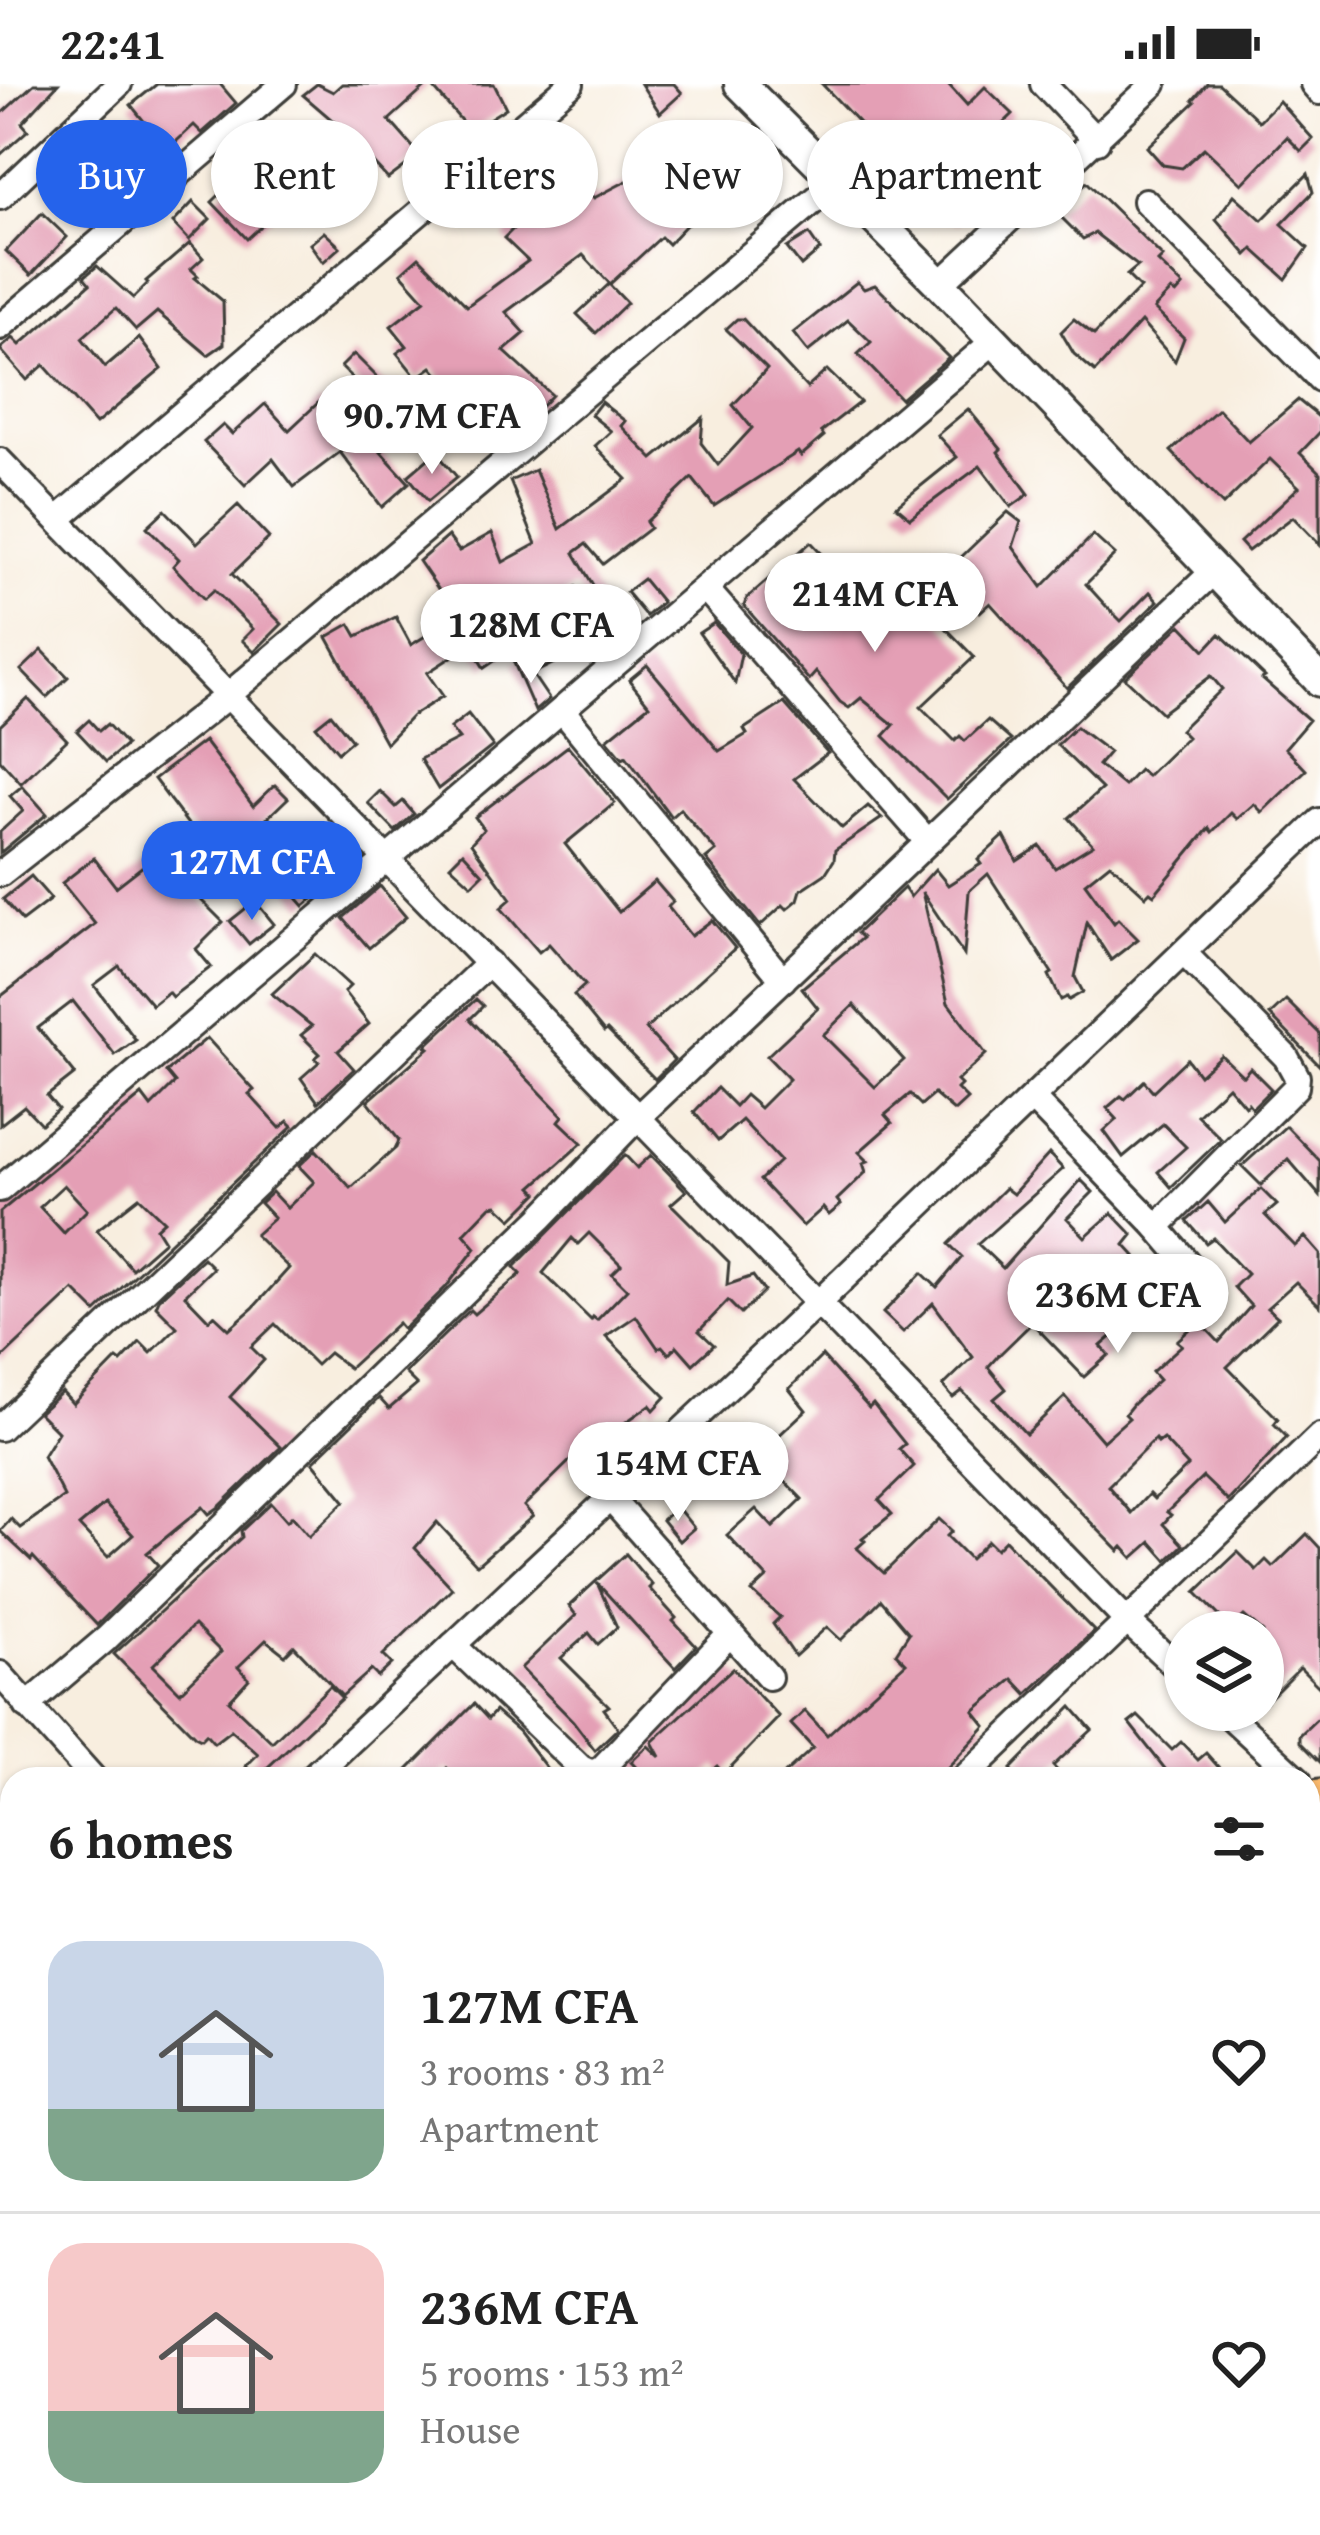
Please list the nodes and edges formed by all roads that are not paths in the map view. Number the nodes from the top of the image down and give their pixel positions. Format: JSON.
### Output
{"nodes":[{"id":1,"x":119,"y":84,"type":"edge"},
{"id":2,"x":284,"y":84,"type":"edge"},
{"id":3,"x":571,"y":84,"type":"edge"},
{"id":4,"x":740,"y":84,"type":"edge"},
{"id":5,"x":1042,"y":84,"type":"edge"},
{"id":6,"x":1154,"y":84,"type":"edge"},
{"id":7,"x":1313,"y":84,"type":"edge"},
{"id":8,"x":1320,"y":92,"type":"edge"},
{"id":9,"x":1096,"y":141,"type":"junction"},
{"id":10,"x":807,"y":154,"type":"edge"},
{"id":11,"x":0,"y":197,"type":"edge"},
{"id":12,"x":1145,"y":201,"type":"dead end"},
{"id":13,"x":807,"y":207,"type":"edge"},
{"id":14,"x":882,"y":228,"type":"edge"},
{"id":15,"x":940,"y":284,"type":"junction"},
{"id":16,"x":0,"y":327,"type":"edge"},
{"id":17,"x":994,"y":341,"type":"junction"},
{"id":18,"x":1320,"y":379,"type":"edge"},
{"id":19,"x":0,"y":460,"type":"edge"},
{"id":20,"x":58,"y":519,"type":"junction"},
{"id":21,"x":1214,"y":572,"type":"junction"},
{"id":22,"x":705,"y":587,"type":"junction"},
{"id":23,"x":1320,"y":681,"type":"edge"},
{"id":24,"x":226,"y":697,"type":"junction"},
{"id":25,"x":562,"y":710,"type":"junction"},
{"id":26,"x":1320,"y":821,"type":"edge"},
{"id":27,"x":928,"y":842,"type":"junction"},
{"id":28,"x":387,"y":858,"type":"junction"},
{"id":29,"x":0,"y":874,"type":"edge"},
{"id":30,"x":1184,"y":952,"type":"junction"},
{"id":31,"x":489,"y":963,"type":"junction"},
{"id":32,"x":783,"y":980,"type":"junction"},
{"id":33,"x":1032,"y":1098,"type":"junction"},
{"id":34,"x":637,"y":1118,"type":"junction"},
{"id":35,"x":0,"y":1189,"type":"edge"},
{"id":36,"x":1157,"y":1227,"type":"junction"},
{"id":37,"x":1203,"y":1281,"type":"dead end"},
{"id":38,"x":817,"y":1304,"type":"junction"},
{"id":39,"x":0,"y":1428,"type":"edge"},
{"id":40,"x":1320,"y":1436,"type":"edge"},
{"id":41,"x":610,"y":1498,"type":"junction"},
{"id":42,"x":1126,"y":1620,"type":"junction"},
{"id":43,"x":730,"y":1634,"type":"junction"},
{"id":44,"x":453,"y":1645,"type":"junction"},
{"id":45,"x":1164,"y":1655,"type":"edge"},
{"id":46,"x":0,"y":1674,"type":"edge"},
{"id":47,"x":769,"y":1677,"type":"dead end"},
{"id":48,"x":28,"y":1706,"type":"junction"},
{"id":49,"x":1246,"y":1731,"type":"edge"},
{"id":50,"x":83,"y":1767,"type":"edge"},
{"id":51,"x":323,"y":1767,"type":"edge"},
{"id":52,"x":579,"y":1767,"type":"edge"},
{"id":53,"x":603,"y":1767,"type":"edge"},
{"id":54,"x":975,"y":1767,"type":"edge"},
{"id":55,"x":1285,"y":1767,"type":"edge"}],
"edges":[{"from":1,"to":11,"type":"street"},
{"from":2,"to":16,"type":"street"},
{"from":3,"to":20,"type":"street"},
{"from":4,"to":10,"type":"street"},
{"from":5,"to":9,"type":"street"},
{"from":6,"to":9,"type":"street"},
{"from":7,"to":8,"type":"street"},
{"from":9,"to":15,"type":"street"},
{"from":12,"to":18,"type":"street"},
{"from":13,"to":24,"type":"street"},
{"from":14,"to":15,"type":"street"},
{"from":15,"to":17,"type":"street"},
{"from":17,"to":21,"type":"street"},
{"from":17,"to":22,"type":"street"},
{"from":19,"to":20,"type":"street"},
{"from":20,"to":24,"type":"street"},
{"from":21,"to":23,"type":"street"},
{"from":21,"to":27,"type":"street"},
{"from":22,"to":25,"type":"street"},
{"from":22,"to":27,"type":"street"},
{"from":24,"to":28,"type":"street"},
{"from":24,"to":29,"type":"street"},
{"from":25,"to":28,"type":"street"},
{"from":25,"to":32,"type":"street"},
{"from":26,"to":30,"type":"street"},
{"from":27,"to":32,"type":"street"},
{"from":28,"to":31,"type":"street"},
{"from":28,"to":35,"type":"street"},
{"from":30,"to":33,"type":"street"},
{"from":30,"to":36,"type":"street"},
{"from":31,"to":34,"type":"street"},
{"from":31,"to":39,"type":"street"},
{"from":32,"to":34,"type":"street"},
{"from":33,"to":36,"type":"street"},
{"from":33,"to":38,"type":"street"},
{"from":34,"to":38,"type":"street"},
{"from":34,"to":48,"type":"street"},
{"from":36,"to":37,"type":"street"},
{"from":38,"to":41,"type":"street"},
{"from":38,"to":42,"type":"street"},
{"from":40,"to":42,"type":"street"},
{"from":41,"to":43,"type":"street"},
{"from":41,"to":44,"type":"street"},
{"from":42,"to":45,"type":"street"},
{"from":42,"to":54,"type":"street"},
{"from":43,"to":47,"type":"street"},
{"from":43,"to":53,"type":"street"},
{"from":44,"to":51,"type":"street"},
{"from":44,"to":52,"type":"street"},
{"from":46,"to":48,"type":"street"},
{"from":48,"to":50,"type":"street"},
{"from":49,"to":55,"type":"street"}]}
